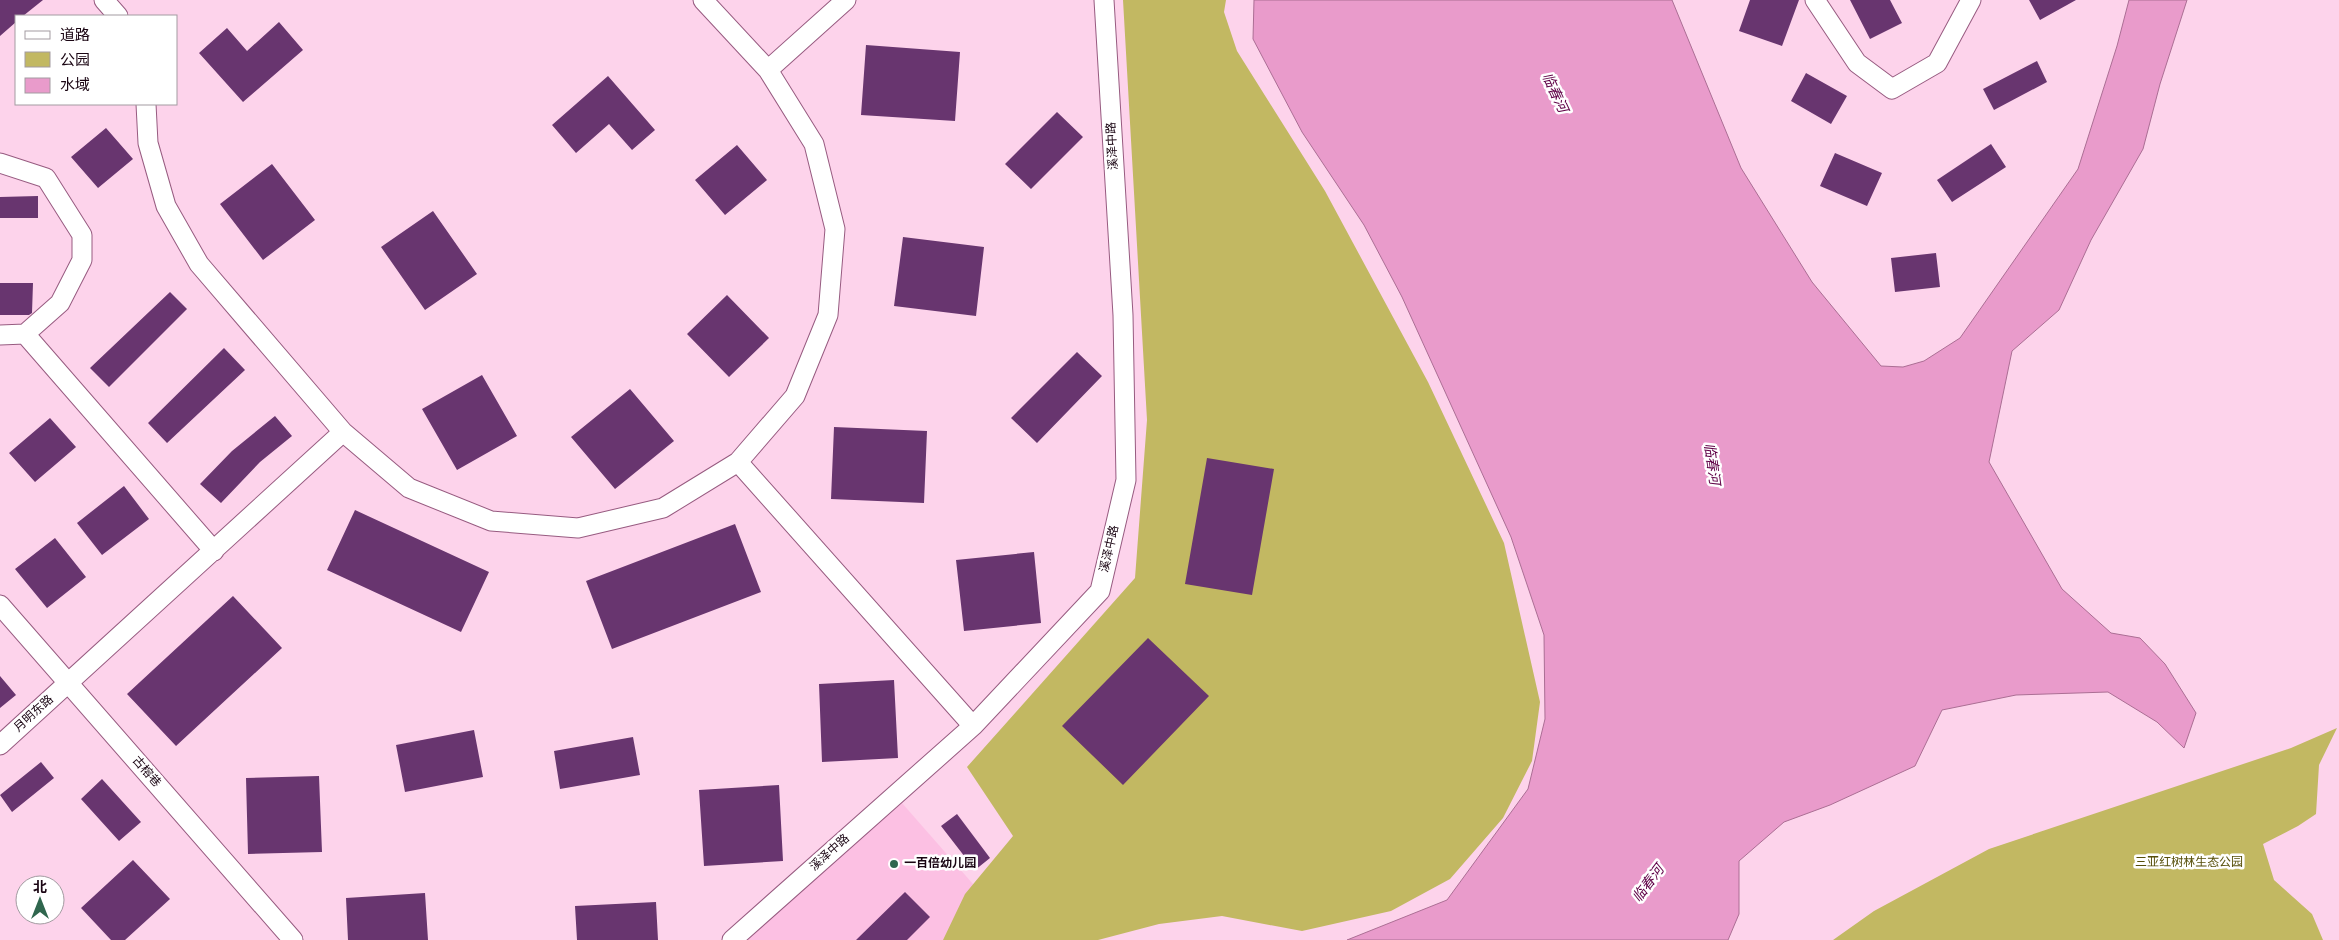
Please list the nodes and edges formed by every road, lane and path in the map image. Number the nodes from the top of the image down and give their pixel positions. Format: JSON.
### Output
{"nodes":[{"id":1,"x":104,"y":0,"type":"edge"},
{"id":2,"x":703,"y":0,"type":"edge"},
{"id":3,"x":846,"y":0,"type":"edge"},
{"id":4,"x":1104,"y":0,"type":"edge"},
{"id":5,"x":1815,"y":0,"type":"edge"},
{"id":6,"x":1972,"y":0,"type":"edge"},
{"id":7,"x":117,"y":15,"type":"edge"},
{"id":8,"x":768,"y":70,"type":"junction"},
{"id":9,"x":146,"y":105,"type":"edge"},
{"id":10,"x":0,"y":163,"type":"edge"},
{"id":11,"x":25,"y":334,"type":"junction"},
{"id":12,"x":0,"y":335,"type":"edge"},
{"id":13,"x":343,"y":432,"type":"junction"},
{"id":14,"x":738,"y":462,"type":"junction"},
{"id":15,"x":214,"y":551,"type":"junction"},
{"id":16,"x":0,"y":605,"type":"edge"},
{"id":17,"x":68,"y":683,"type":"junction"},
{"id":18,"x":972,"y":726,"type":"junction"},
{"id":19,"x":0,"y":745,"type":"edge"},
{"id":20,"x":293,"y":940,"type":"edge"},
{"id":21,"x":732,"y":940,"type":"edge"}],
"edges":[{"from":1,"to":7,"type":"street"},
{"from":2,"to":8,"type":"street"},
{"from":3,"to":8,"type":"street"},
{"from":4,"to":18,"type":"street","name":"溪泽中路"},
{"from":5,"to":6,"type":"street"},
{"from":8,"to":14,"type":"street"},
{"from":9,"to":13,"type":"street"},
{"from":10,"to":11,"type":"street"},
{"from":11,"to":12,"type":"street"},
{"from":11,"to":15,"type":"street"},
{"from":13,"to":14,"type":"street"},
{"from":13,"to":15,"type":"street","name":"月明东路"},
{"from":14,"to":18,"type":"street"},
{"from":15,"to":17,"type":"street","name":"月明东路"},
{"from":16,"to":17,"type":"street","name":"古榕巷"},
{"from":17,"to":19,"type":"street","name":"月明东路"},
{"from":17,"to":20,"type":"street","name":"古榕巷"},
{"from":18,"to":21,"type":"street","name":"溪泽中路"}]}
